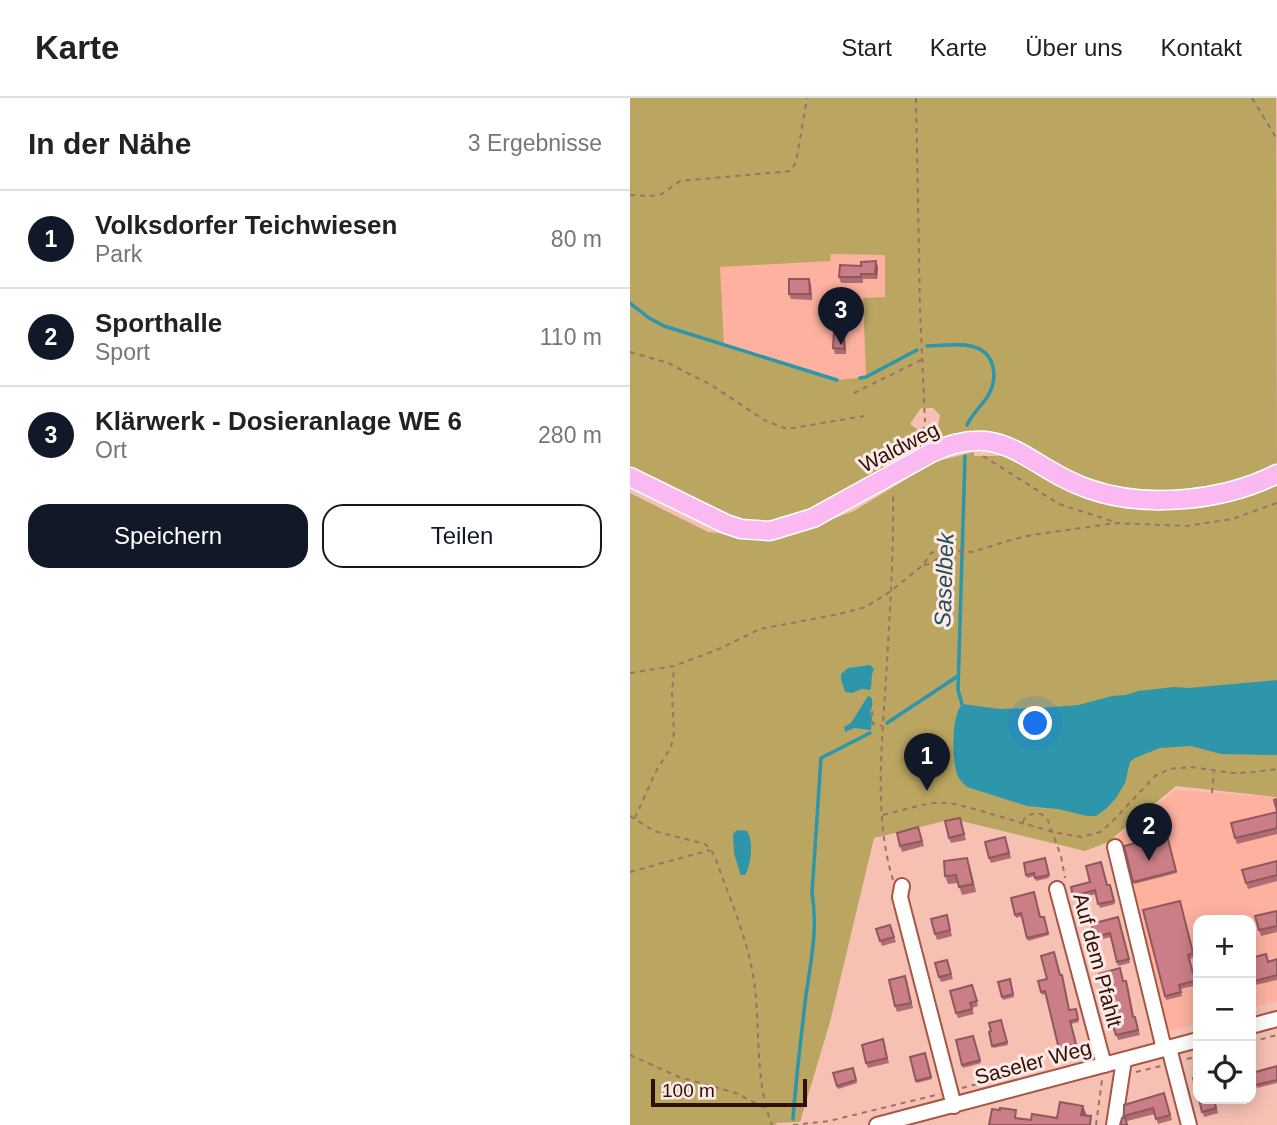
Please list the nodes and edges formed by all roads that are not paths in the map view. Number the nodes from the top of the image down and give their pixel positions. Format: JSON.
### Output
{"nodes":[{"id":1,"x":1277,"y":474,"type":"edge"},
{"id":2,"x":630,"y":477,"type":"edge"},
{"id":3,"x":1115,"y":847,"type":"dead end"},
{"id":4,"x":902,"y":886,"type":"road end"},
{"id":5,"x":1057,"y":889,"type":"road end"},
{"id":6,"x":1277,"y":1019,"type":"edge"},
{"id":7,"x":1256,"y":1025,"type":"edge"},
{"id":8,"x":1196,"y":1041,"type":"edge"},
{"id":9,"x":1169,"y":1053,"type":"junction"},
{"id":10,"x":1124,"y":1060,"type":"junction"},
{"id":11,"x":1104,"y":1065,"type":"junction"},
{"id":12,"x":954,"y":1106,"type":"junction"},
{"id":13,"x":875,"y":1125,"type":"edge"},
{"id":14,"x":1114,"y":1125,"type":"edge"},
{"id":15,"x":1189,"y":1125,"type":"edge"}],
"edges":[{"from":1,"to":2,"type":"main road","name":"Waldweg"},
{"from":3,"to":9,"type":"street"},
{"from":4,"to":12,"type":"street"},
{"from":5,"to":11,"type":"street","name":"Auf dem Pfahlt"},
{"from":6,"to":7,"type":"street"},
{"from":8,"to":9,"type":"street","name":"Saseler Weg"},
{"from":9,"to":10,"type":"street","name":"Saseler Weg"},
{"from":9,"to":15,"type":"street"},
{"from":10,"to":11,"type":"street","name":"Saseler Weg"},
{"from":10,"to":14,"type":"street"},
{"from":11,"to":12,"type":"street","name":"Saseler Weg"},
{"from":12,"to":13,"type":"street","name":"Saseler Weg"}]}
